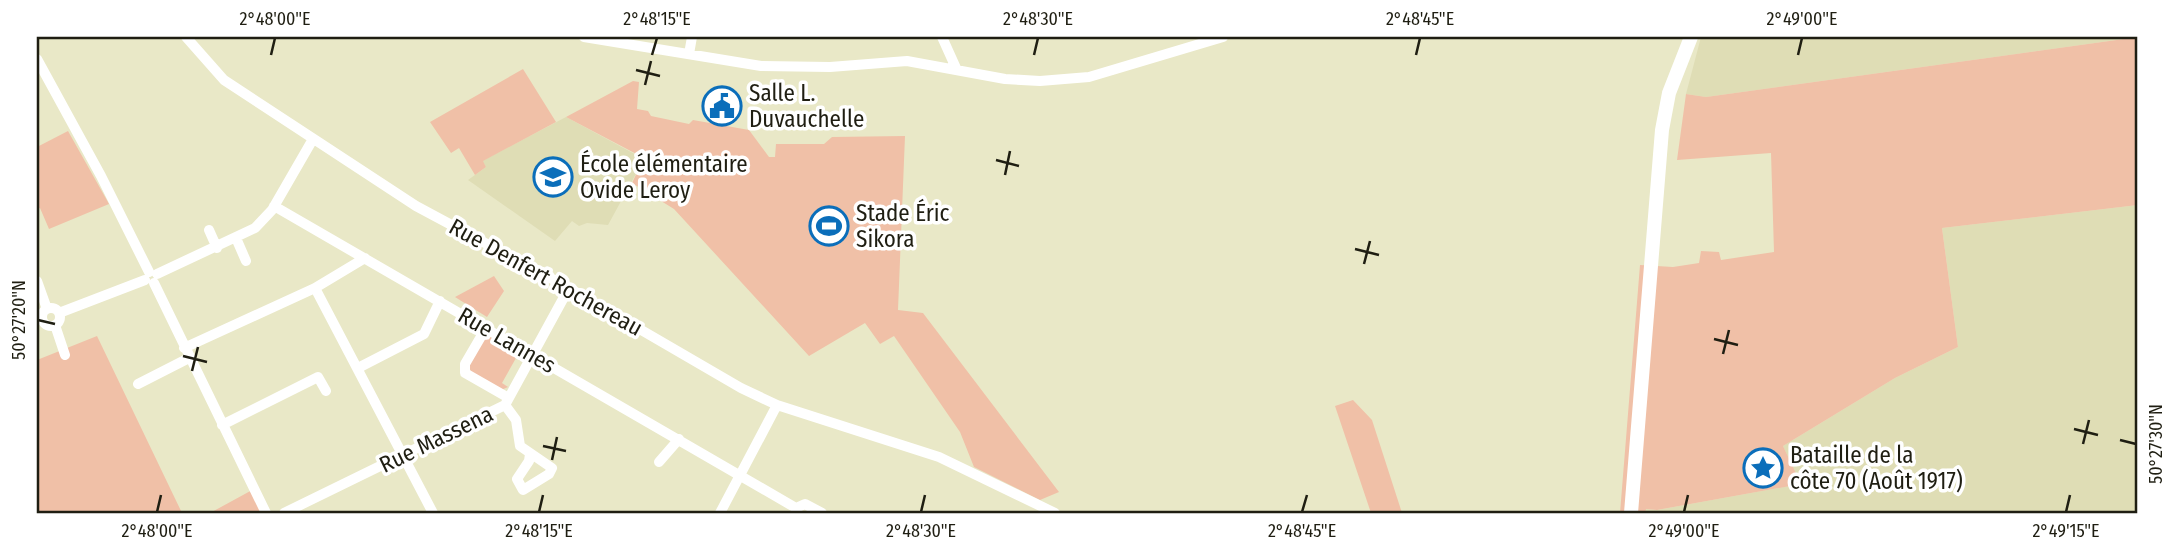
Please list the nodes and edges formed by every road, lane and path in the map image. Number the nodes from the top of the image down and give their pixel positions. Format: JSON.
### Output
{"nodes":[{"id":1,"x":186,"y":37,"type":"edge"},
{"id":2,"x":584,"y":37,"type":"edge"},
{"id":3,"x":692,"y":37,"type":"edge"},
{"id":4,"x":942,"y":37,"type":"edge"},
{"id":5,"x":1223,"y":37,"type":"edge"},
{"id":6,"x":1691,"y":37,"type":"edge"},
{"id":7,"x":607,"y":39,"type":"edge"},
{"id":8,"x":689,"y":54,"type":"junction"},
{"id":9,"x":37,"y":59,"type":"edge"},
{"id":10,"x":956,"y":68,"type":"junction"},
{"id":11,"x":313,"y":139,"type":"junction"},
{"id":12,"x":274,"y":206,"type":"junction"},
{"id":13,"x":209,"y":230,"type":"dead end"},
{"id":14,"x":236,"y":238,"type":"junction"},
{"id":15,"x":217,"y":248,"type":"junction"},
{"id":16,"x":365,"y":258,"type":"junction"},
{"id":17,"x":246,"y":261,"type":"dead end"},
{"id":18,"x":151,"y":277,"type":"junction"},
{"id":19,"x":37,"y":281,"type":"edge"},
{"id":20,"x":315,"y":288,"type":"junction"},
{"id":21,"x":569,"y":288,"type":"junction"},
{"id":22,"x":440,"y":301,"type":"junction"},
{"id":23,"x":47,"y":309,"type":"junction"},
{"id":24,"x":59,"y":313,"type":"junction"},
{"id":25,"x":40,"y":321,"type":"edge"},
{"id":26,"x":55,"y":325,"type":"junction"},
{"id":27,"x":486,"y":328,"type":"junction"},
{"id":28,"x":184,"y":348,"type":"junction"},
{"id":29,"x":532,"y":354,"type":"junction"},
{"id":30,"x":65,"y":355,"type":"dead end"},
{"id":31,"x":189,"y":358,"type":"junction"},
{"id":32,"x":359,"y":368,"type":"junction"},
{"id":33,"x":138,"y":384,"type":"dead end"},
{"id":34,"x":326,"y":391,"type":"dead end"},
{"id":35,"x":506,"y":401,"type":"junction"},
{"id":36,"x":777,"y":405,"type":"junction"},
{"id":37,"x":222,"y":425,"type":"junction"},
{"id":38,"x":679,"y":439,"type":"junction"},
{"id":39,"x":530,"y":454,"type":"dead end"},
{"id":40,"x":401,"y":456,"type":"junction"},
{"id":41,"x":659,"y":462,"type":"dead end"},
{"id":42,"x":739,"y":477,"type":"junction"},
{"id":43,"x":795,"y":511,"type":"edge"},
{"id":44,"x":266,"y":513,"type":"edge"},
{"id":45,"x":284,"y":513,"type":"edge"},
{"id":46,"x":433,"y":513,"type":"edge"},
{"id":47,"x":720,"y":513,"type":"edge"},
{"id":48,"x":822,"y":513,"type":"edge"},
{"id":49,"x":1055,"y":513,"type":"edge"},
{"id":50,"x":1631,"y":513,"type":"edge"}],
"edges":[{"from":1,"to":11,"type":"street","name":"Rue Denfert Rochereau"},
{"from":2,"to":7,"type":"street"},
{"from":3,"to":8,"type":"street"},
{"from":4,"to":10,"type":"street"},
{"from":5,"to":10,"type":"street"},
{"from":6,"to":50,"type":"main road"},
{"from":7,"to":8,"type":"street"},
{"from":8,"to":10,"type":"street"},
{"from":9,"to":18,"type":"street"},
{"from":11,"to":12,"type":"street"},
{"from":11,"to":21,"type":"street","name":"Rue Denfert Rochereau"},
{"from":12,"to":14,"type":"street"},
{"from":12,"to":16,"type":"street","name":"Rue Lannes"},
{"from":13,"to":15,"type":"street"},
{"from":14,"to":15,"type":"street"},
{"from":14,"to":17,"type":"street"},
{"from":15,"to":18,"type":"street"},
{"from":16,"to":20,"type":"street"},
{"from":16,"to":22,"type":"street","name":"Rue Lannes"},
{"from":18,"to":24,"type":"street"},
{"from":18,"to":28,"type":"street"},
{"from":19,"to":23,"type":"street"},
{"from":20,"to":28,"type":"street"},
{"from":20,"to":32,"type":"street"},
{"from":21,"to":29,"type":"street","name":"Rue Massena"},
{"from":21,"to":36,"type":"street","name":"Rue Denfert Rochereau"},
{"from":22,"to":27,"type":"street","name":"Rue Lannes"},
{"from":22,"to":32,"type":"street"},
{"from":23,"to":24,"type":"street"},
{"from":23,"to":25,"type":"street"},
{"from":24,"to":26,"type":"street"},
{"from":25,"to":26,"type":"street"},
{"from":26,"to":30,"type":"street"},
{"from":27,"to":29,"type":"street","name":"Rue Lannes"},
{"from":27,"to":35,"type":"street"},
{"from":28,"to":31,"type":"street"},
{"from":29,"to":35,"type":"street","name":"Rue Massena"},
{"from":29,"to":38,"type":"street","name":"Rue Lannes"},
{"from":31,"to":33,"type":"street"},
{"from":31,"to":37,"type":"street"},
{"from":32,"to":40,"type":"street"},
{"from":34,"to":37,"type":"street"},
{"from":35,"to":39,"type":"street"},
{"from":35,"to":40,"type":"street","name":"Rue Massena"},
{"from":36,"to":42,"type":"street"},
{"from":36,"to":49,"type":"street","name":"Rue Denfert Rochereau"},
{"from":37,"to":44,"type":"street"},
{"from":38,"to":41,"type":"street"},
{"from":38,"to":42,"type":"street","name":"Rue Lannes"},
{"from":40,"to":45,"type":"street","name":"Rue Massena"},
{"from":40,"to":46,"type":"street"},
{"from":42,"to":43,"type":"street","name":"Rue Lannes"},
{"from":42,"to":47,"type":"street"},
{"from":43,"to":48,"type":"street","name":"Rue Lannes"}]}
